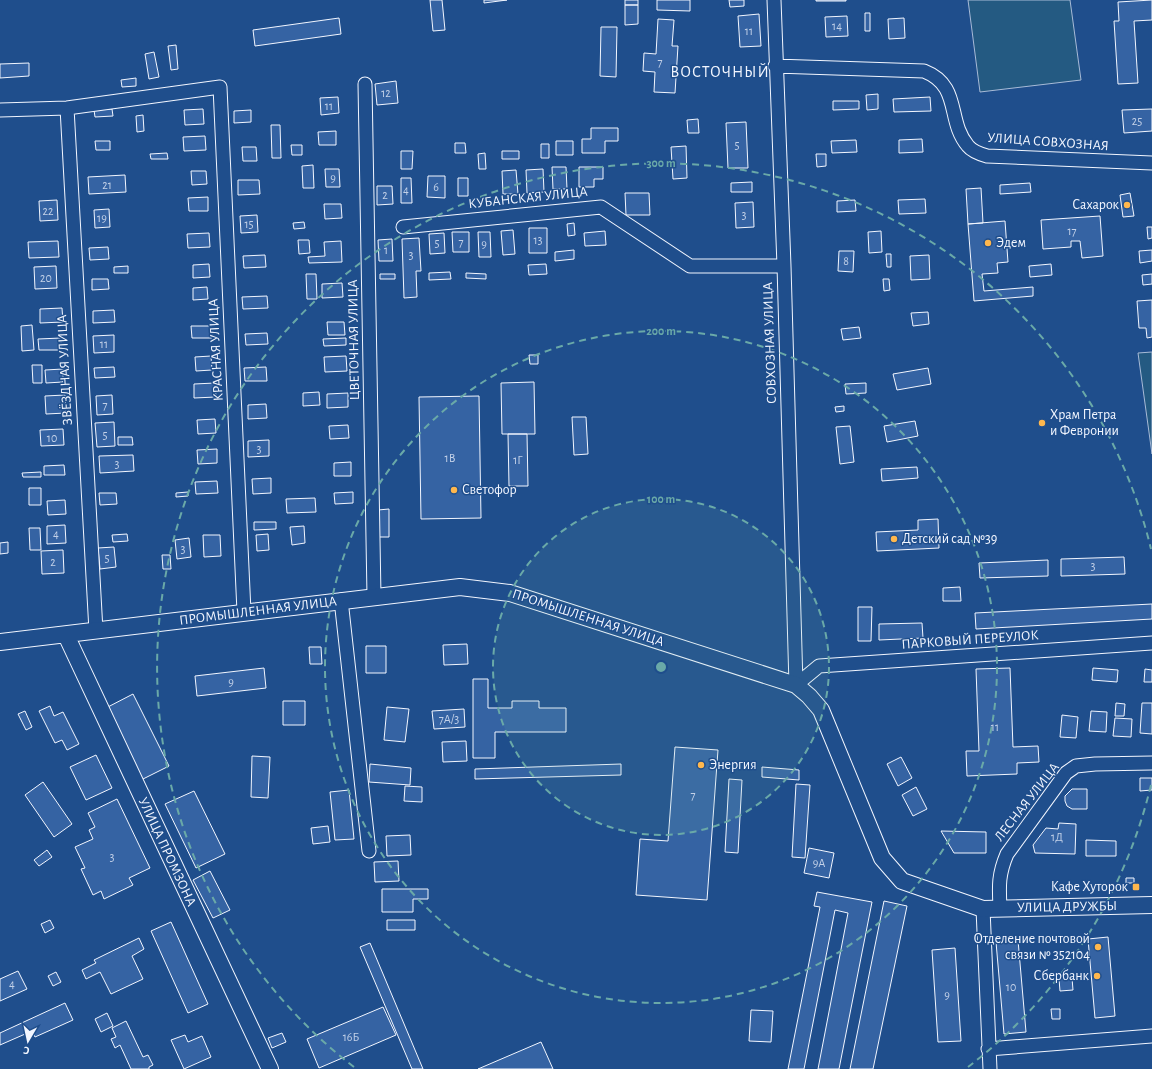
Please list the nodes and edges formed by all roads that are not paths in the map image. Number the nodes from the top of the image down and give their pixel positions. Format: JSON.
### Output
{"nodes":[{"id":1,"x":774,"y":0,"type":"edge"},
{"id":2,"x":775,"y":66,"type":"junction"},
{"id":3,"x":365,"y":84,"type":"dead end"},
{"id":4,"x":67,"y":108,"type":"junction"},
{"id":5,"x":0,"y":110,"type":"edge"},
{"id":6,"x":1152,"y":163,"type":"edge"},
{"id":7,"x":402,"y":227,"type":"dead end"},
{"id":8,"x":784,"y":266,"type":"junction"},
{"id":9,"x":374,"y":596,"type":"junction"},
{"id":10,"x":341,"y":600,"type":"junction"},
{"id":11,"x":244,"y":612,"type":"junction"},
{"id":12,"x":96,"y":631,"type":"junction"},
{"id":13,"x":66,"y":635,"type":"junction"},
{"id":14,"x":0,"y":642,"type":"edge"},
{"id":15,"x":1152,"y":643,"type":"edge"},
{"id":16,"x":796,"y":685,"type":"junction"},
{"id":17,"x":1152,"y":763,"type":"edge"},
{"id":18,"x":369,"y":851,"type":"dead end"},
{"id":19,"x":1152,"y":905,"type":"edge"},
{"id":20,"x":1000,"y":908,"type":"junction"},
{"id":21,"x":983,"y":909,"type":"junction"},
{"id":22,"x":1152,"y":1036,"type":"edge"},
{"id":23,"x":988,"y":1049,"type":"junction"},
{"id":24,"x":270,"y":1069,"type":"edge"},
{"id":25,"x":990,"y":1069,"type":"edge"}],
"edges":[{"from":1,"to":2,"type":"street","name":"СОВХОЗНАЯ УЛИЦА"},
{"from":2,"to":6,"type":"street","name":"УЛИЦА СОВХОЗНАЯ"},
{"from":2,"to":8,"type":"street","name":"СОВХОЗНАЯ УЛИЦА"},
{"from":3,"to":9,"type":"street","name":"ЦВЕТОЧНАЯ УЛИЦА"},
{"from":4,"to":5,"type":"street"},
{"from":4,"to":11,"type":"street","name":"КРАСНАЯ УЛИЦА"},
{"from":4,"to":12,"type":"street","name":"ЗВЁЗДНАЯ УЛИЦА"},
{"from":7,"to":8,"type":"street","name":"КУБАНСКАЯ УЛИЦА"},
{"from":8,"to":16,"type":"street","name":"СОВХОЗНАЯ УЛИЦА"},
{"from":9,"to":10,"type":"main road","name":"ПРОМЫШЛЕННАЯ УЛИЦА"},
{"from":9,"to":16,"type":"main road","name":"ПРОМЫШЛЕННАЯ УЛИЦА"},
{"from":10,"to":11,"type":"main road","name":"ПРОМЫШЛЕННАЯ УЛИЦА"},
{"from":10,"to":18,"type":"street"},
{"from":11,"to":12,"type":"main road","name":"ПРОМЫШЛЕННАЯ УЛИЦА"},
{"from":12,"to":13,"type":"main road","name":"ПРОМЫШЛЕННАЯ УЛИЦА"},
{"from":13,"to":14,"type":"main road","name":"ПРОМЫШЛЕННАЯ УЛИЦА"},
{"from":13,"to":24,"type":"main road","name":"УЛИЦА ПРОМЗОНА"},
{"from":15,"to":16,"type":"street","name":"ПАРКОВЫЙ ПЕРЕУЛОК"},
{"from":16,"to":21,"type":"main road","name":"ПРОМЫШЛЕННАЯ УЛИЦА"},
{"from":17,"to":20,"type":"street","name":"ЛЕСНАЯ УЛИЦА"},
{"from":19,"to":20,"type":"main road","name":"УЛИЦА ДРУЖБЫ"},
{"from":20,"to":21,"type":"main road","name":"УЛИЦА ДРУЖБЫ"},
{"from":21,"to":23,"type":"street"},
{"from":22,"to":23,"type":"street"},
{"from":23,"to":25,"type":"street"}]}
